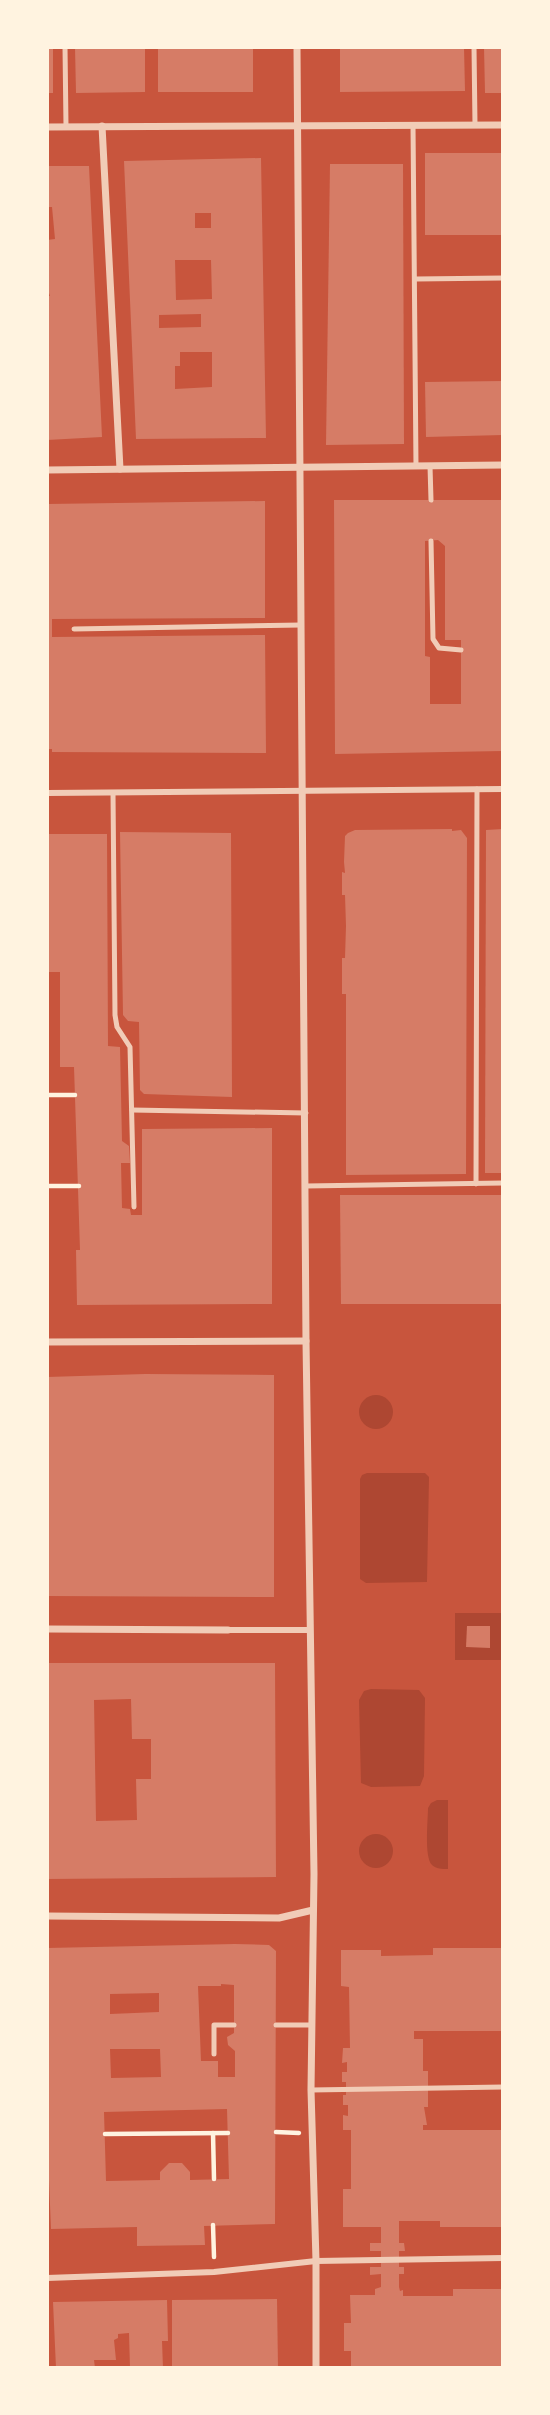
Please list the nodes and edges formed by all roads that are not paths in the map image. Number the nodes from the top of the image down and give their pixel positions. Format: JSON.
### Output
{"nodes":[{"id":1,"x":65,"y":47,"type":"edge"},
{"id":2,"x":297,"y":47,"type":"edge"},
{"id":3,"x":474,"y":47,"type":"edge"},
{"id":4,"x":297,"y":125,"type":"junction"},
{"id":5,"x":413,"y":125,"type":"junction"},
{"id":6,"x":475,"y":125,"type":"junction"},
{"id":7,"x":503,"y":125,"type":"edge"},
{"id":8,"x":47,"y":127,"type":"edge"},
{"id":9,"x":66,"y":127,"type":"junction"},
{"id":10,"x":102,"y":127,"type":"junction"},
{"id":11,"x":503,"y":278,"type":"edge"},
{"id":12,"x":416,"y":279,"type":"junction"},
{"id":13,"x":416,"y":466,"type":"junction"},
{"id":14,"x":430,"y":466,"type":"junction"},
{"id":15,"x":503,"y":466,"type":"edge"},
{"id":16,"x":300,"y":467,"type":"junction"},
{"id":17,"x":120,"y":469,"type":"junction"},
{"id":18,"x":47,"y":470,"type":"edge"},
{"id":19,"x":431,"y":500,"type":"dead end"},
{"id":20,"x":431,"y":541,"type":"dead end"},
{"id":21,"x":301,"y":625,"type":"junction"},
{"id":22,"x":74,"y":629,"type":"dead end"},
{"id":23,"x":461,"y":650,"type":"dead end"},
{"id":24,"x":477,"y":789,"type":"junction"},
{"id":25,"x":503,"y":789,"type":"edge"},
{"id":26,"x":303,"y":792,"type":"junction"},
{"id":27,"x":47,"y":793,"type":"edge"},
{"id":28,"x":113,"y":793,"type":"junction"},
{"id":29,"x":131,"y":1110,"type":"junction"},
{"id":30,"x":306,"y":1113,"type":"junction"},
{"id":31,"x":503,"y":1182,"type":"edge"},
{"id":32,"x":476,"y":1184,"type":"junction"},
{"id":33,"x":306,"y":1186,"type":"junction"},
{"id":34,"x":134,"y":1207,"type":"dead end"},
{"id":35,"x":306,"y":1341,"type":"junction"},
{"id":36,"x":47,"y":1342,"type":"edge"},
{"id":37,"x":47,"y":1629,"type":"edge"},
{"id":38,"x":228,"y":1630,"type":"joint"},
{"id":39,"x":309,"y":1630,"type":"junction"},
{"id":40,"x":313,"y":1910,"type":"junction"},
{"id":41,"x":47,"y":1916,"type":"edge"},
{"id":42,"x":234,"y":2025,"type":"dead end"},
{"id":43,"x":276,"y":2025,"type":"dead end"},
{"id":44,"x":311,"y":2025,"type":"junction"},
{"id":45,"x":214,"y":2054,"type":"dead end"},
{"id":46,"x":503,"y":2087,"type":"edge"},
{"id":47,"x":311,"y":2090,"type":"junction"},
{"id":48,"x":503,"y":2258,"type":"edge"},
{"id":49,"x":316,"y":2261,"type":"junction"},
{"id":50,"x":47,"y":2278,"type":"edge"},
{"id":51,"x":316,"y":2368,"type":"edge"}],
"edges":[{"from":1,"to":9,"type":"lane"},
{"from":2,"to":4,"type":"street"},
{"from":3,"to":6,"type":"lane"},
{"from":4,"to":5,"type":"street"},
{"from":4,"to":10,"type":"street"},
{"from":4,"to":16,"type":"street"},
{"from":5,"to":6,"type":"street"},
{"from":5,"to":12,"type":"lane"},
{"from":6,"to":7,"type":"street"},
{"from":8,"to":9,"type":"street"},
{"from":9,"to":10,"type":"street"},
{"from":10,"to":17,"type":"street"},
{"from":11,"to":12,"type":"lane"},
{"from":12,"to":13,"type":"lane"},
{"from":13,"to":14,"type":"street"},
{"from":13,"to":16,"type":"street"},
{"from":14,"to":15,"type":"street"},
{"from":14,"to":19,"type":"lane"},
{"from":16,"to":17,"type":"street"},
{"from":16,"to":21,"type":"street"},
{"from":17,"to":18,"type":"street"},
{"from":20,"to":23,"type":"lane"},
{"from":21,"to":22,"type":"lane"},
{"from":21,"to":26,"type":"street"},
{"from":24,"to":25,"type":"street"},
{"from":24,"to":26,"type":"street"},
{"from":24,"to":32,"type":"lane"},
{"from":26,"to":28,"type":"street"},
{"from":26,"to":30,"type":"street"},
{"from":27,"to":28,"type":"street"},
{"from":28,"to":29,"type":"lane"},
{"from":29,"to":30,"type":"lane"},
{"from":29,"to":34,"type":"lane"},
{"from":30,"to":33,"type":"street"},
{"from":31,"to":32,"type":"lane"},
{"from":32,"to":33,"type":"lane"},
{"from":33,"to":35,"type":"street"},
{"from":35,"to":36,"type":"street"},
{"from":35,"to":39,"type":"street"},
{"from":37,"to":38,"type":"street"},
{"from":38,"to":39,"type":"street"},
{"from":39,"to":40,"type":"street"},
{"from":40,"to":41,"type":"street"},
{"from":40,"to":44,"type":"street"},
{"from":42,"to":45,"type":"lane"},
{"from":43,"to":44,"type":"lane"},
{"from":44,"to":47,"type":"street"},
{"from":46,"to":47,"type":"lane"},
{"from":47,"to":49,"type":"street"},
{"from":48,"to":49,"type":"street"},
{"from":49,"to":50,"type":"street"},
{"from":49,"to":51,"type":"street"}]}
